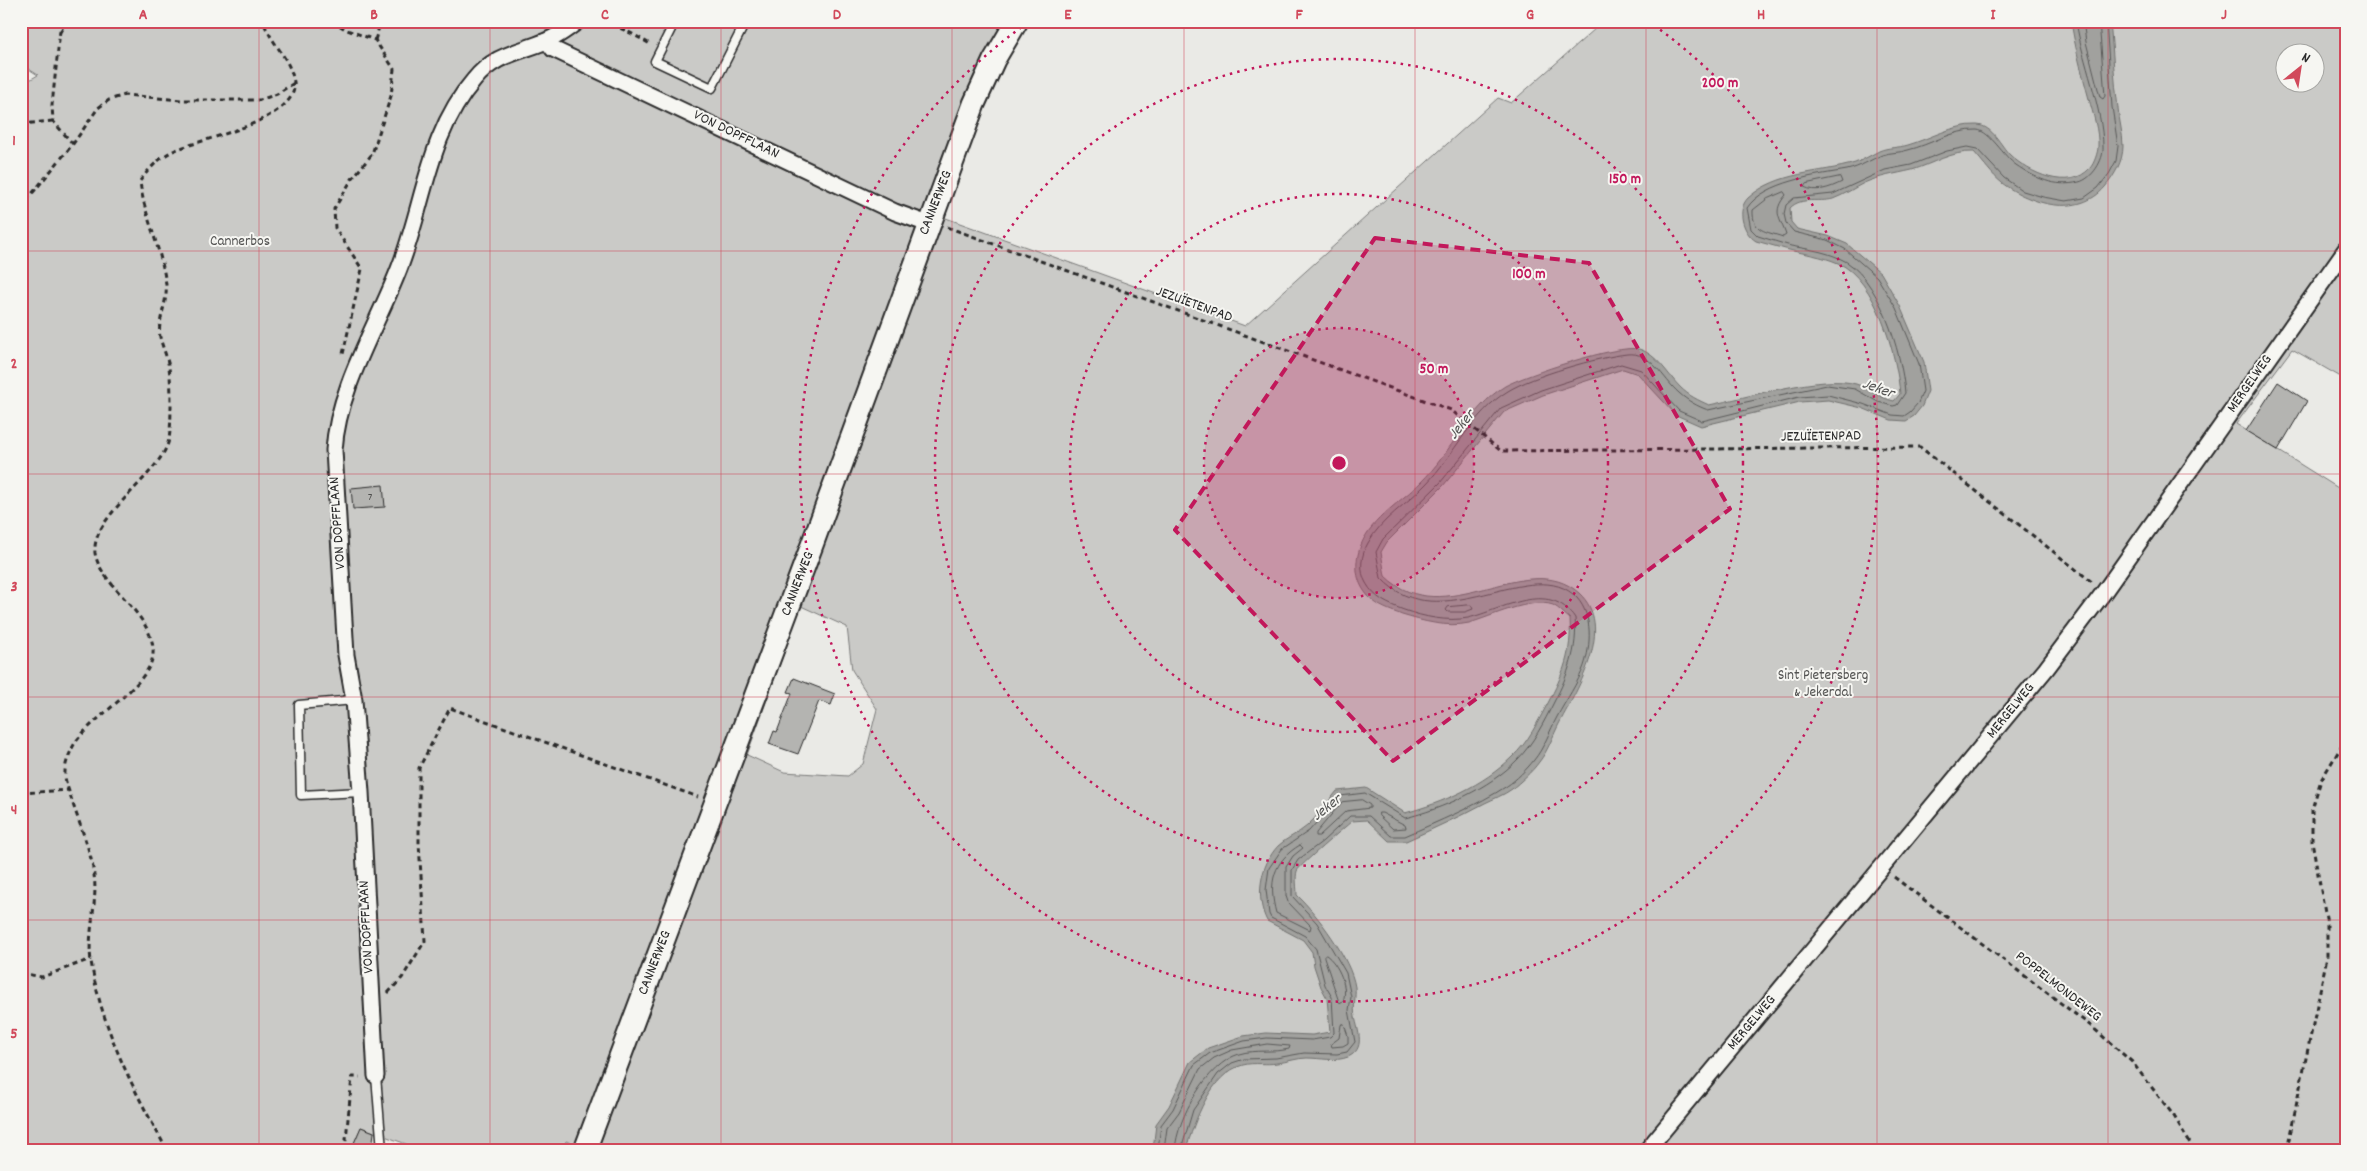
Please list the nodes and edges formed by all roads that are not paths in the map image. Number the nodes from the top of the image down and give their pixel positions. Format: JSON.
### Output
{"nodes":[{"id":1,"x":578,"y":21,"type":"edge"},
{"id":2,"x":675,"y":21,"type":"edge"},
{"id":3,"x":746,"y":21,"type":"edge"},
{"id":4,"x":1017,"y":21,"type":"edge"},
{"id":5,"x":546,"y":41,"type":"junction"},
{"id":6,"x":928,"y":224,"type":"junction"},
{"id":7,"x":2346,"y":249,"type":"edge"},
{"id":8,"x":354,"y":700,"type":"junction"},
{"id":9,"x":361,"y":792,"type":"junction"},
{"id":10,"x":376,"y":1076,"type":"joint"},
{"id":11,"x":382,"y":1150,"type":"edge"},
{"id":12,"x":585,"y":1150,"type":"edge"},
{"id":13,"x":1647,"y":1150,"type":"edge"}],
"edges":[{"from":1,"to":5,"type":"street","name":"VON DOPFFLAAN"},
{"from":2,"to":3,"type":"lane"},
{"from":4,"to":6,"type":"main road","name":"CANNERWEG"},
{"from":5,"to":6,"type":"street","name":"VON DOPFFLAAN"},
{"from":5,"to":8,"type":"street","name":"VON DOPFFLAAN"},
{"from":6,"to":12,"type":"main road","name":"CANNERWEG"},
{"from":7,"to":13,"type":"street","name":"MERGELWEG"},
{"from":8,"to":9,"type":"street","name":"VON DOPFFLAAN"},
{"from":8,"to":9,"type":"lane"},
{"from":9,"to":10,"type":"street","name":"VON DOPFFLAAN"},
{"from":10,"to":11,"type":"lane"}]}
